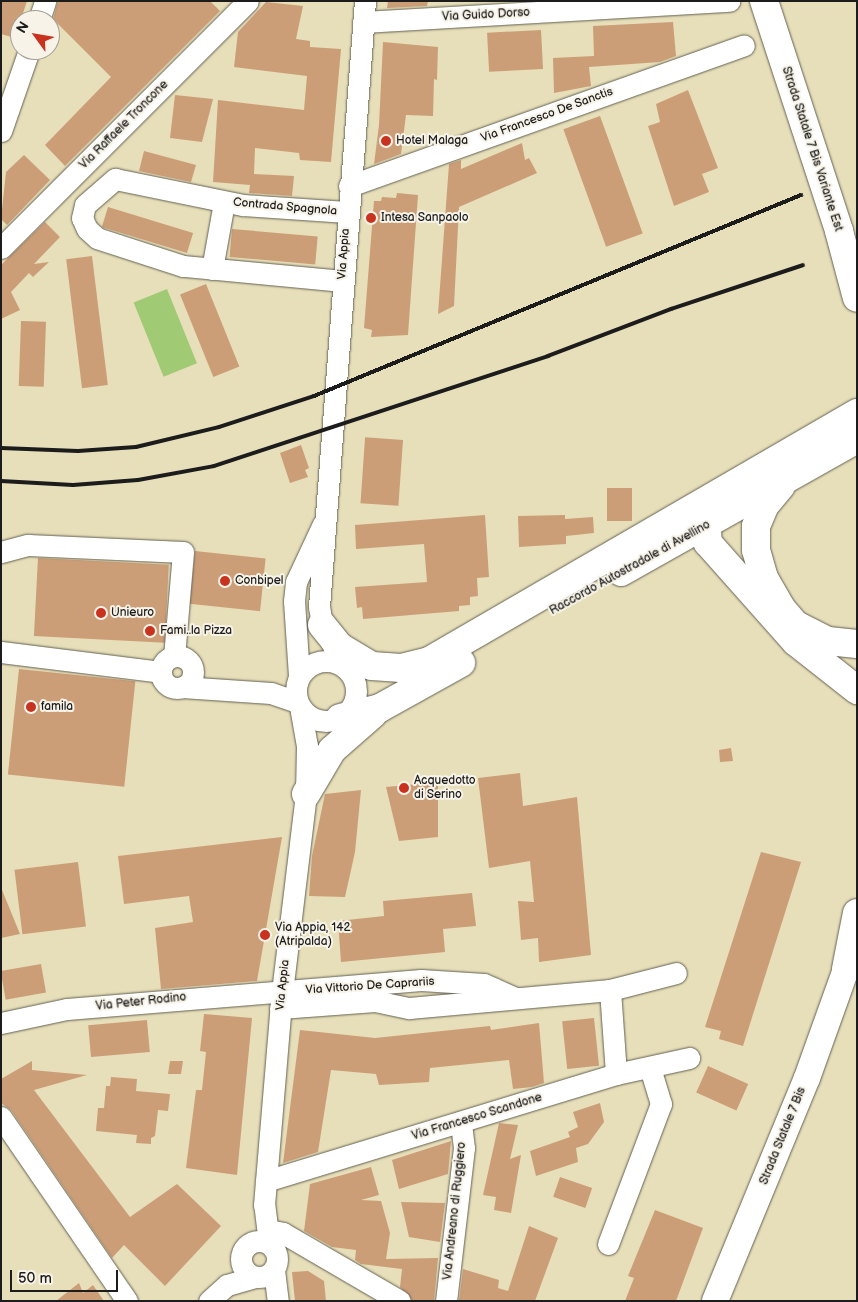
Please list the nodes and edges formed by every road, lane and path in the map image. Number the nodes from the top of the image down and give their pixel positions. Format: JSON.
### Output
{"nodes":[{"id":1,"x":365,"y":1,"type":"edge"},
{"id":2,"x":729,"y":1,"type":"edge"},
{"id":3,"x":764,"y":1,"type":"edge"},
{"id":4,"x":783,"y":1,"type":"edge"},
{"id":5,"x":244,"y":2,"type":"edge"},
{"id":6,"x":363,"y":22,"type":"junction"},
{"id":7,"x":744,"y":45,"type":"dead end"},
{"id":8,"x":25,"y":60,"type":"edge"},
{"id":9,"x":1,"y":131,"type":"edge"},
{"id":10,"x":349,"y":186,"type":"junction"},
{"id":11,"x":224,"y":202,"type":"junction"},
{"id":12,"x":347,"y":212,"type":"junction"},
{"id":13,"x":857,"y":232,"type":"edge"},
{"id":14,"x":1,"y":248,"type":"edge"},
{"id":15,"x":212,"y":269,"type":"junction"},
{"id":16,"x":342,"y":281,"type":"junction"},
{"id":17,"x":857,"y":298,"type":"edge"},
{"id":18,"x":851,"y":425,"type":"edge"},
{"id":19,"x":788,"y":478,"type":"junction"},
{"id":20,"x":329,"y":507,"type":"junction"},
{"id":21,"x":705,"y":526,"type":"junction"},
{"id":22,"x":1,"y":552,"type":"edge"},
{"id":23,"x":648,"y":557,"type":"junction"},
{"id":24,"x":730,"y":569,"type":"junction"},
{"id":25,"x":322,"y":625,"type":"junction"},
{"id":26,"x":857,"y":644,"type":"edge"},
{"id":27,"x":1,"y":652,"type":"edge"},
{"id":28,"x":429,"y":661,"type":"junction"},
{"id":29,"x":168,"y":664,"type":"junction"},
{"id":30,"x":346,"y":668,"type":"junction"},
{"id":31,"x":299,"y":677,"type":"junction"},
{"id":32,"x":187,"y":679,"type":"junction"},
{"id":33,"x":857,"y":690,"type":"edge"},
{"id":34,"x":391,"y":702,"type":"junction"},
{"id":35,"x":299,"y":704,"type":"junction"},
{"id":36,"x":338,"y":719,"type":"junction"},
{"id":37,"x":307,"y":766,"type":"junction"},
{"id":38,"x":306,"y":794,"type":"junction"},
{"id":39,"x":857,"y":913,"type":"edge"},
{"id":40,"x":857,"y":933,"type":"edge"},
{"id":41,"x":846,"y":969,"type":"junction"},
{"id":42,"x":676,"y":973,"type":"dead end"},
{"id":43,"x":610,"y":990,"type":"junction"},
{"id":44,"x":281,"y":1000,"type":"junction"},
{"id":45,"x":1,"y":1023,"type":"edge"},
{"id":46,"x":689,"y":1058,"type":"dead end"},
{"id":47,"x":650,"y":1068,"type":"junction"},
{"id":48,"x":616,"y":1074,"type":"junction"},
{"id":49,"x":1,"y":1117,"type":"edge"},
{"id":50,"x":461,"y":1122,"type":"junction"},
{"id":51,"x":266,"y":1181,"type":"junction"},
{"id":52,"x":257,"y":1244,"type":"junction"},
{"id":53,"x":608,"y":1244,"type":"dead end"},
{"id":54,"x":264,"y":1275,"type":"junction"},
{"id":55,"x":227,"y":1284,"type":"junction"},
{"id":56,"x":277,"y":1297,"type":"edge"},
{"id":57,"x":127,"y":1301,"type":"edge"},
{"id":58,"x":209,"y":1301,"type":"edge"},
{"id":59,"x":400,"y":1301,"type":"edge"},
{"id":60,"x":446,"y":1301,"type":"edge"},
{"id":61,"x":715,"y":1301,"type":"edge"}],
"edges":[{"from":1,"to":6,"type":"street","name":"Via Appia"},
{"from":2,"to":6,"type":"street","name":"Via Guido Dorso"},
{"from":3,"to":17,"type":"highway","name":"Strada Statale 7 Bis Variante Est"},
{"from":4,"to":13,"type":"highway","name":"Strada Statale 7 Bis Variante Est"},
{"from":5,"to":14,"type":"street","name":"Via Raffaele Troncone"},
{"from":6,"to":10,"type":"street","name":"Via Appia"},
{"from":7,"to":10,"type":"street","name":"Via Francesco De Sanctis"},
{"from":8,"to":9,"type":"street"},
{"from":10,"to":12,"type":"street","name":"Via Appia"},
{"from":11,"to":12,"type":"street","name":"Contrada Spagnola"},
{"from":11,"to":15,"type":"street","name":"Contrada Spagnola"},
{"from":11,"to":15,"type":"street","name":"Contrada Spagnola"},
{"from":12,"to":16,"type":"street","name":"Via Appia"},
{"from":15,"to":16,"type":"street","name":"Contrada Spagnola"},
{"from":16,"to":20,"type":"street","name":"Via Appia"},
{"from":18,"to":19,"type":"highway","name":"Raccordo Autostradale di Avellino"},
{"from":18,"to":21,"type":"highway"},
{"from":18,"to":28,"type":"highway","name":"Raccordo Autostradale di Avellino"},
{"from":19,"to":21,"type":"highway","name":"Raccordo Autostradale di Avellino"},
{"from":19,"to":26,"type":"highway"},
{"from":20,"to":25,"type":"street","name":"Via Appia"},
{"from":20,"to":31,"type":"street","name":"Via Appia"},
{"from":21,"to":23,"type":"highway","name":"Raccordo Autostradale di Avellino"},
{"from":21,"to":24,"type":"highway"},
{"from":22,"to":29,"type":"street"},
{"from":23,"to":24,"type":"highway"},
{"from":23,"to":34,"type":"highway","name":"Raccordo Autostradale di Avellino"},
{"from":24,"to":33,"type":"highway"},
{"from":25,"to":28,"type":"highway"},
{"from":25,"to":30,"type":"street","name":"Via Appia"},
{"from":27,"to":29,"type":"street"},
{"from":28,"to":30,"type":"highway"},
{"from":29,"to":32,"type":"street"},
{"from":30,"to":31,"type":"street"},
{"from":30,"to":36,"type":"street","name":"Via Appia"},
{"from":31,"to":32,"type":"street"},
{"from":31,"to":35,"type":"street","name":"Via Appia"},
{"from":32,"to":35,"type":"street"},
{"from":34,"to":36,"type":"highway"},
{"from":34,"to":38,"type":"highway"},
{"from":35,"to":36,"type":"street"},
{"from":35,"to":37,"type":"street","name":"Via Appia"},
{"from":36,"to":37,"type":"street","name":"Via Appia"},
{"from":37,"to":38,"type":"street","name":"Via Appia"},
{"from":38,"to":44,"type":"street","name":"Via Appia"},
{"from":39,"to":41,"type":"highway"},
{"from":40,"to":41,"type":"highway"},
{"from":41,"to":61,"type":"main road","name":"Strada Statale 7 Bis"},
{"from":42,"to":43,"type":"street","name":"Via Vittorio De Caprariis"},
{"from":43,"to":44,"type":"street","name":"Via Vittorio De Caprariis"},
{"from":43,"to":48,"type":"street"},
{"from":44,"to":45,"type":"street","name":"Via Peter Rodino"},
{"from":44,"to":51,"type":"street","name":"Via Appia"},
{"from":46,"to":47,"type":"street","name":"Via Francesco Scandone"},
{"from":47,"to":48,"type":"street","name":"Via Francesco Scandone"},
{"from":47,"to":53,"type":"street"},
{"from":48,"to":50,"type":"street","name":"Via Francesco Scandone"},
{"from":49,"to":57,"type":"street"},
{"from":50,"to":51,"type":"street","name":"Via Francesco Scandone"},
{"from":50,"to":60,"type":"street","name":"Via Andreano di Ruggiero"},
{"from":51,"to":52,"type":"street","name":"Via Appia"},
{"from":52,"to":54,"type":"street","name":"Via Appia"},
{"from":52,"to":54,"type":"street"},
{"from":52,"to":55,"type":"street"},
{"from":52,"to":59,"type":"street"},
{"from":54,"to":55,"type":"street"},
{"from":54,"to":56,"type":"street"},
{"from":55,"to":58,"type":"street"}]}
